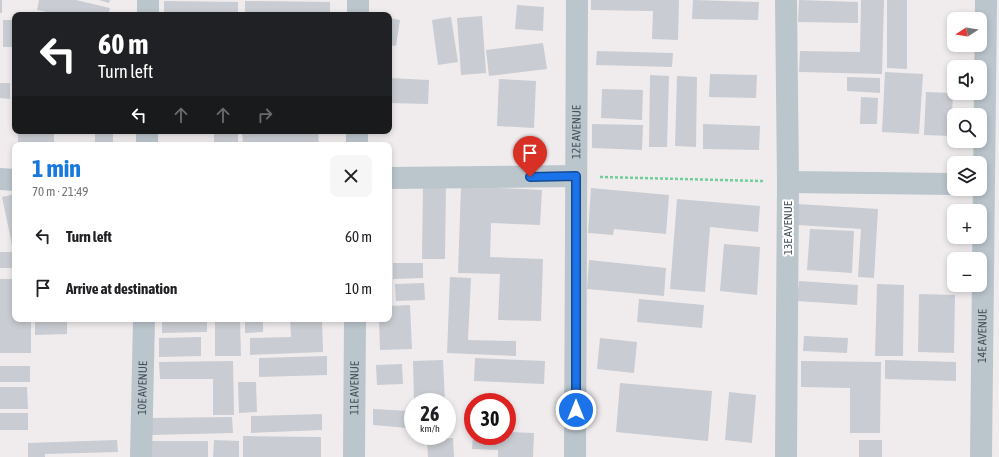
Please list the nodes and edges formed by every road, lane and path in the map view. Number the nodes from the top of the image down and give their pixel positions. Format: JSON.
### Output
{"nodes":[{"id":1,"x":148,"y":0,"type":"edge"},
{"id":2,"x":358,"y":0,"type":"edge"},
{"id":3,"x":577,"y":0,"type":"edge"},
{"id":4,"x":786,"y":0,"type":"edge"},
{"id":5,"x":986,"y":0,"type":"edge"},
{"id":6,"x":148,"y":12,"type":"edge"},
{"id":7,"x":358,"y":12,"type":"edge"},
{"id":8,"x":576,"y":176,"type":"junction"},
{"id":9,"x":392,"y":178,"type":"edge"},
{"id":10,"x":0,"y":180,"type":"edge"},
{"id":11,"x":12,"y":180,"type":"edge"},
{"id":12,"x":788,"y":182,"type":"junction"},
{"id":13,"x":947,"y":184,"type":"edge"},
{"id":14,"x":988,"y":185,"type":"edge"},
{"id":15,"x":144,"y":322,"type":"edge"},
{"id":16,"x":355,"y":322,"type":"edge"},
{"id":17,"x":141,"y":457,"type":"edge"},
{"id":18,"x":354,"y":457,"type":"edge"},
{"id":19,"x":575,"y":457,"type":"edge"},
{"id":20,"x":786,"y":457,"type":"edge"},
{"id":21,"x":981,"y":457,"type":"edge"}],
"edges":[{"from":1,"to":6,"type":"street"},
{"from":2,"to":7,"type":"street"},
{"from":3,"to":8,"type":"street","name":"12E AVENUE"},
{"from":4,"to":12,"type":"street","name":"13E AVENUE"},
{"from":5,"to":14,"type":"street","name":"14E AVENUE"},
{"from":8,"to":9,"type":"street"},
{"from":8,"to":12,"type":"path"},
{"from":8,"to":19,"type":"street","name":"12E AVENUE"},
{"from":10,"to":11,"type":"street"},
{"from":12,"to":13,"type":"street"},
{"from":12,"to":20,"type":"street","name":"13E AVENUE"},
{"from":14,"to":21,"type":"street","name":"14E AVENUE"},
{"from":15,"to":17,"type":"street","name":"10E AVENUE"},
{"from":16,"to":18,"type":"street","name":"11E AVENUE"}]}
